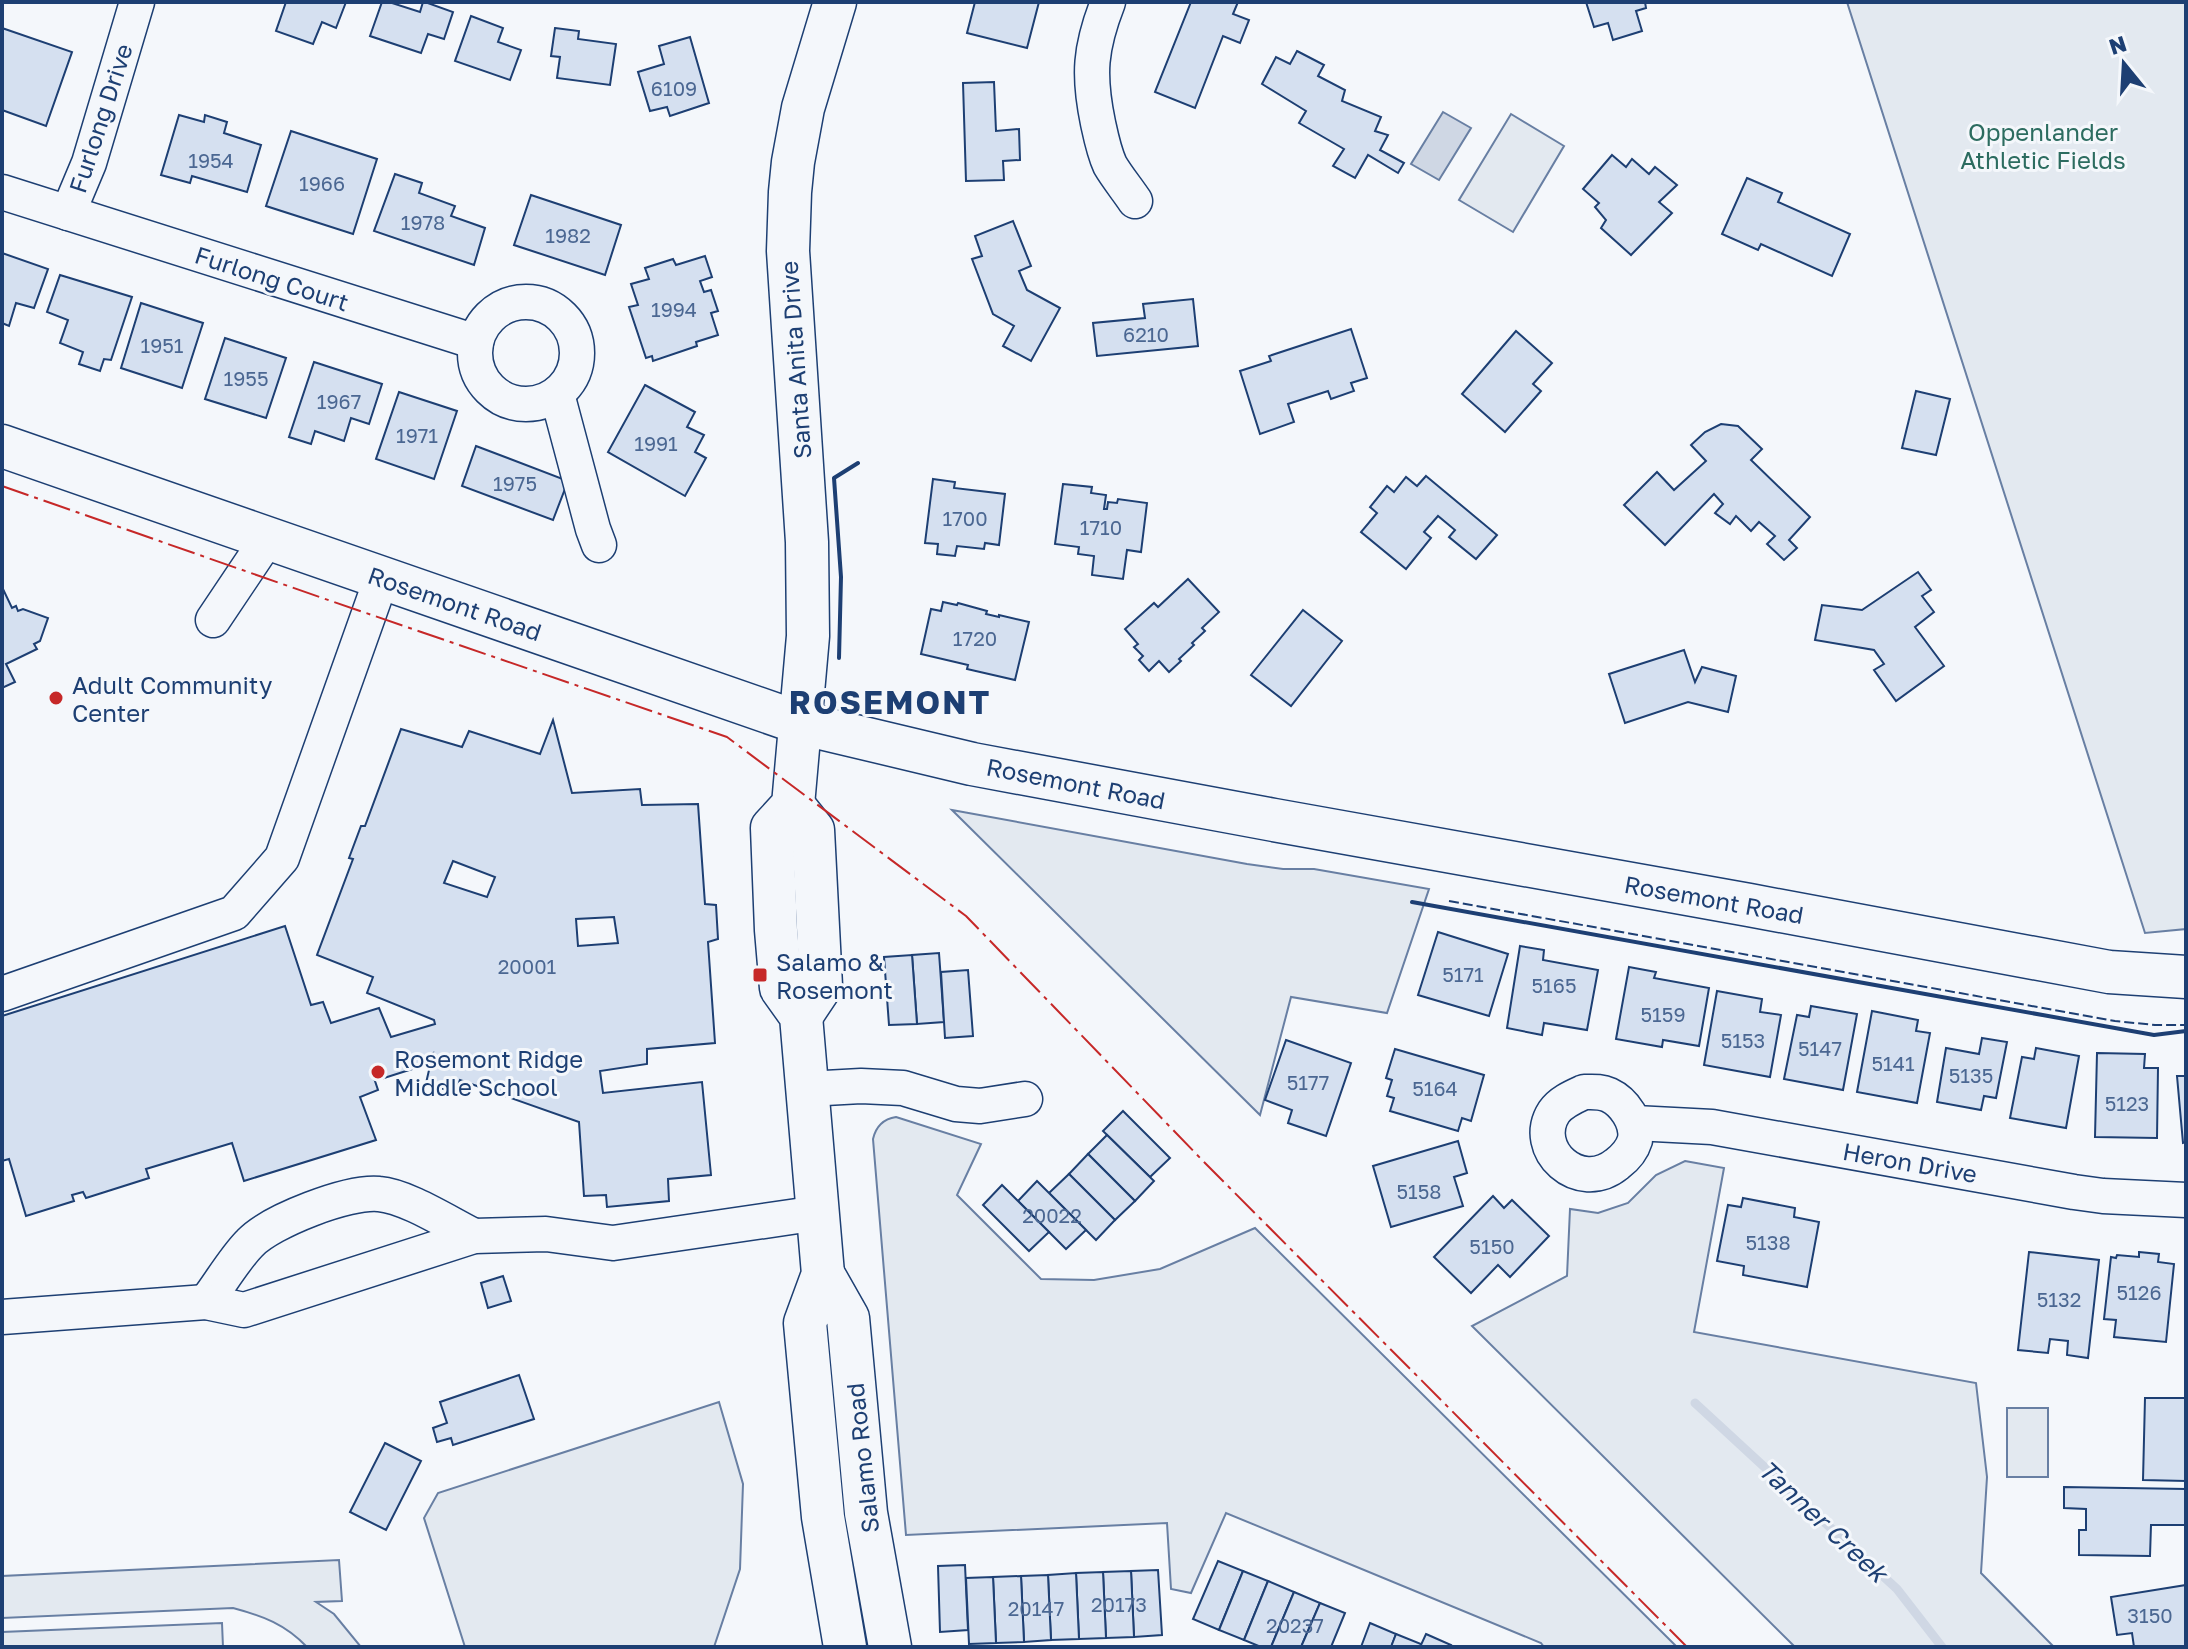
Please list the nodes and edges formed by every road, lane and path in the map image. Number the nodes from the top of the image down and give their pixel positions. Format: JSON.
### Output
{"nodes":[{"id":1,"x":137,"y":2,"type":"edge"},
{"id":2,"x":835,"y":2,"type":"edge"},
{"id":3,"x":1108,"y":2,"type":"edge"},
{"id":4,"x":2,"y":192,"type":"edge"},
{"id":5,"x":1135,"y":201,"type":"dead end"},
{"id":6,"x":68,"y":213,"type":"junction"},
{"id":7,"x":476,"y":342,"type":"junction"},
{"id":8,"x":557,"y":394,"type":"junction"},
{"id":9,"x":2,"y":446,"type":"edge"},
{"id":10,"x":268,"y":538,"type":"junction"},
{"id":11,"x":599,"y":545,"type":"dead end"},
{"id":12,"x":382,"y":577,"type":"junction"},
{"id":13,"x":213,"y":620,"type":"dead end"},
{"id":14,"x":800,"y":723,"type":"junction"},
{"id":15,"x":2186,"y":977,"type":"edge"},
{"id":16,"x":2,"y":994,"type":"edge"},
{"id":17,"x":807,"y":1089,"type":"junction"},
{"id":18,"x":1025,"y":1099,"type":"dead end"},
{"id":19,"x":1635,"y":1123,"type":"dead end"},
{"id":20,"x":2186,"y":1200,"type":"edge"},
{"id":21,"x":818,"y":1213,"type":"junction"},
{"id":22,"x":474,"y":1236,"type":"junction"},
{"id":23,"x":823,"y":1274,"type":"junction"},
{"id":24,"x":206,"y":1302,"type":"junction"},
{"id":25,"x":5,"y":1308,"type":"edge"},
{"id":26,"x":845,"y":1647,"type":"edge"},
{"id":27,"x":890,"y":1647,"type":"edge"}],
"edges":[{"from":1,"to":6,"type":"street","name":"Furlong Drive"},
{"from":2,"to":14,"type":"main road","name":"Santa Anita Drive"},
{"from":3,"to":5,"type":"street"},
{"from":4,"to":6,"type":"street","name":"Furlong Drive"},
{"from":6,"to":7,"type":"street","name":"Furlong Court"},
{"from":7,"to":8,"type":"street"},
{"from":7,"to":8,"type":"street"},
{"from":8,"to":11,"type":"street"},
{"from":9,"to":10,"type":"main road","name":"Rosemont Road"},
{"from":10,"to":12,"type":"main road","name":"Rosemont Road"},
{"from":10,"to":13,"type":"street"},
{"from":12,"to":14,"type":"main road","name":"Rosemont Road"},
{"from":12,"to":16,"type":"street"},
{"from":14,"to":15,"type":"main road","name":"Rosemont Road"},
{"from":14,"to":17,"type":"main road","name":"Salamo Road"},
{"from":17,"to":18,"type":"street"},
{"from":17,"to":21,"type":"main road","name":"Salamo Road"},
{"from":19,"to":20,"type":"street","name":"Heron Drive"},
{"from":21,"to":22,"type":"street"},
{"from":21,"to":23,"type":"main road","name":"Salamo Road"},
{"from":22,"to":24,"type":"street"},
{"from":22,"to":24,"type":"street"},
{"from":23,"to":26,"type":"main road","name":"Salamo Road"},
{"from":23,"to":27,"type":"main road","name":"Salamo Road"},
{"from":24,"to":25,"type":"street"}]}
